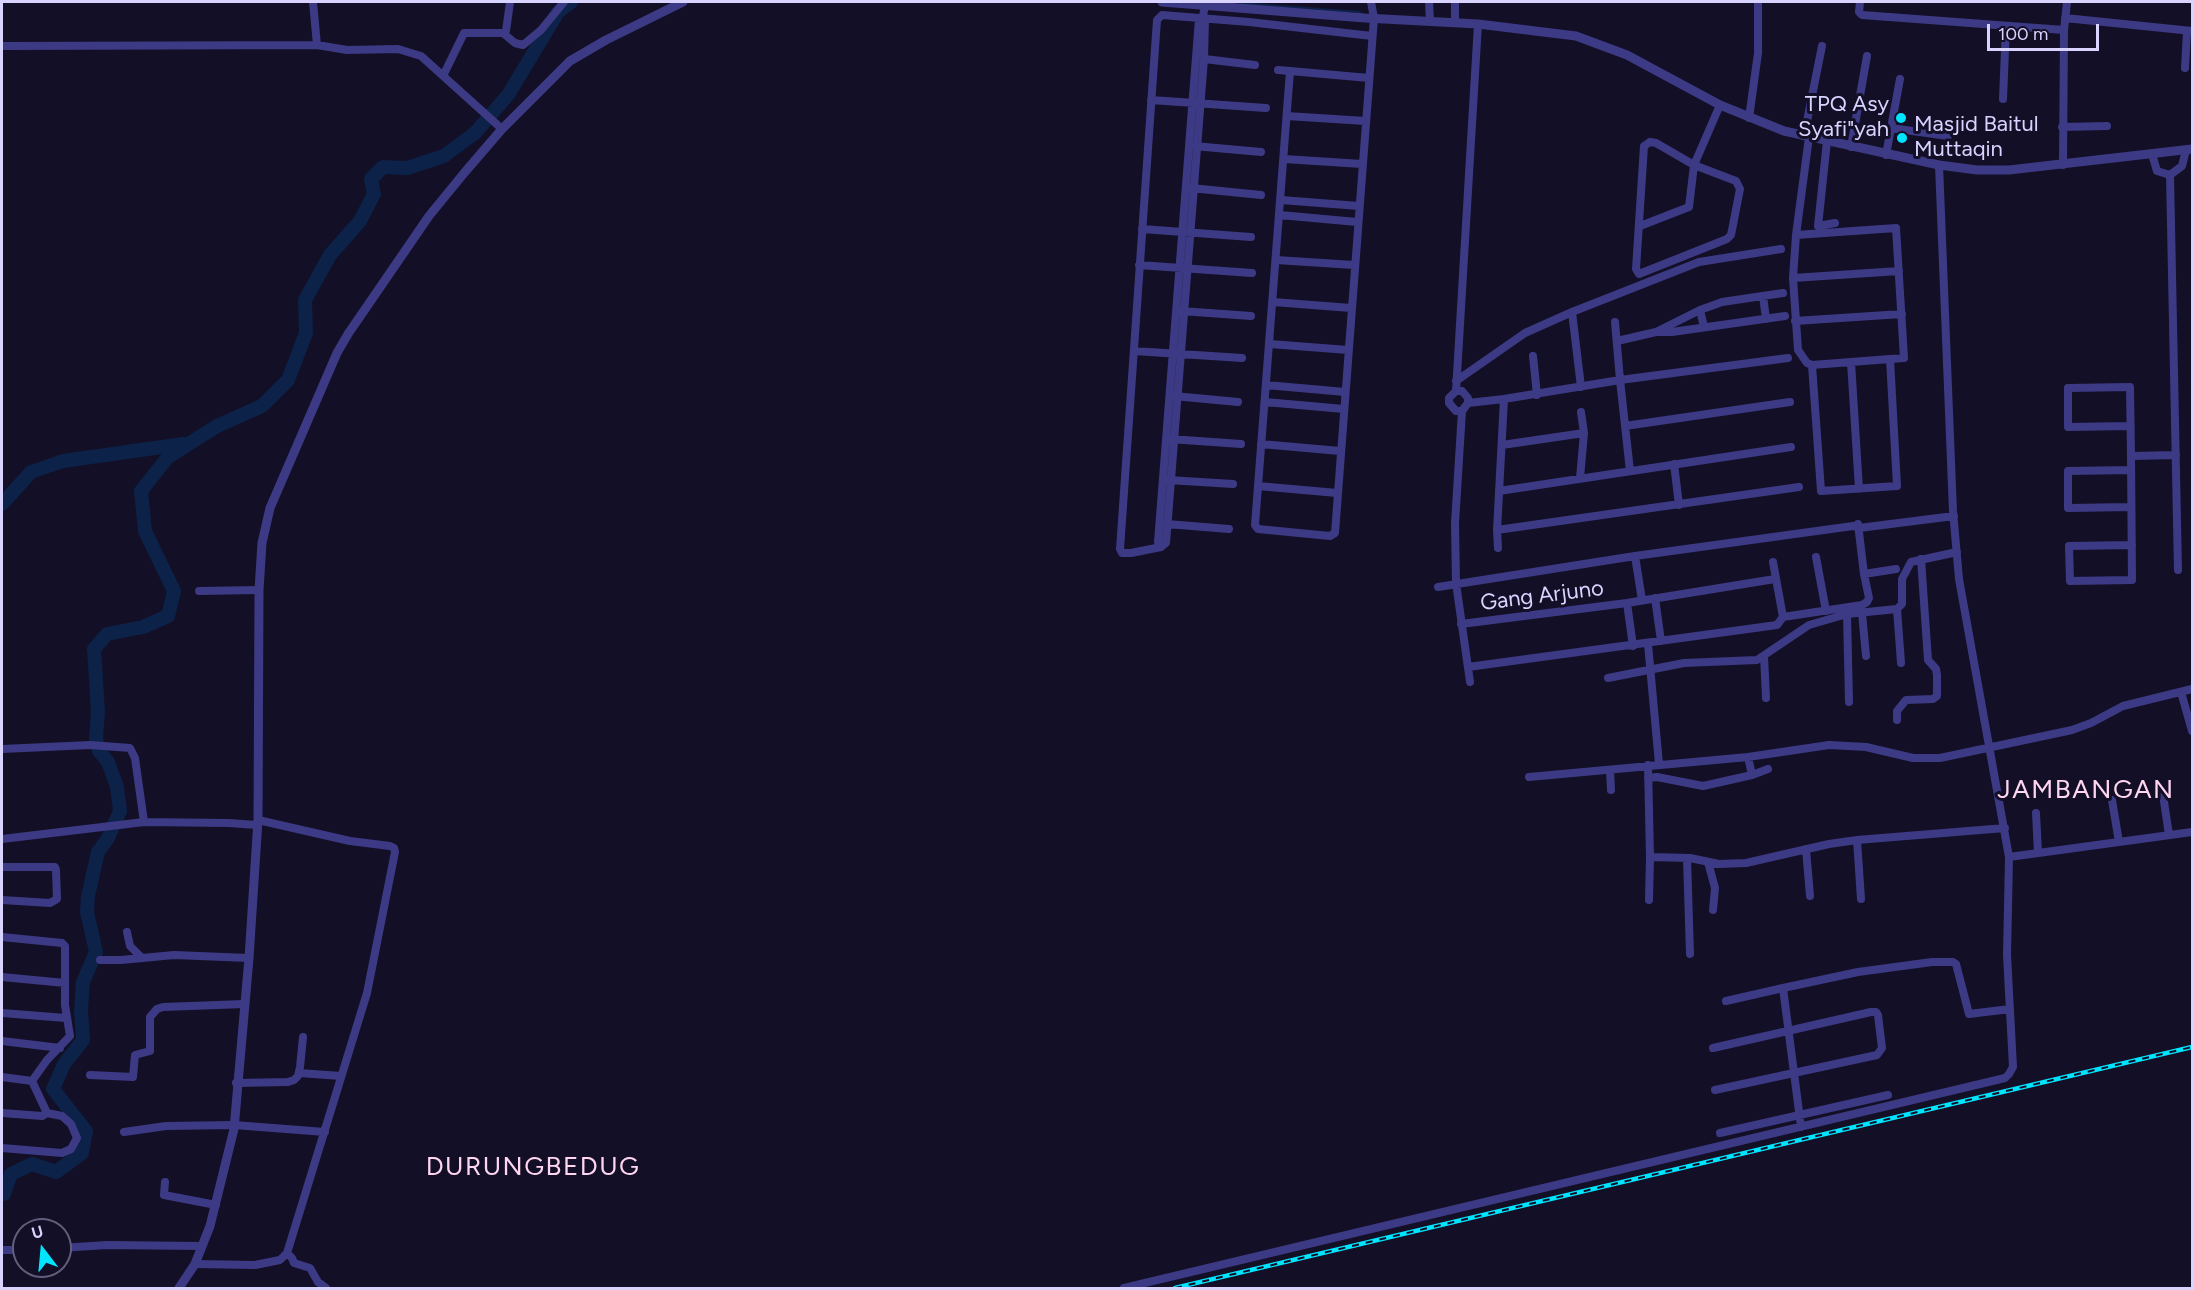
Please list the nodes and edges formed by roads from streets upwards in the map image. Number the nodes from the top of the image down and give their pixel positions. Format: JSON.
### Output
{"nodes":[{"id":1,"x":313,"y":2,"type":"edge"},
{"id":2,"x":510,"y":2,"type":"edge"},
{"id":3,"x":564,"y":2,"type":"edge"},
{"id":4,"x":683,"y":2,"type":"edge"},
{"id":5,"x":1162,"y":2,"type":"edge"},
{"id":6,"x":1184,"y":2,"type":"edge"},
{"id":7,"x":1429,"y":2,"type":"edge"},
{"id":8,"x":1455,"y":2,"type":"edge"},
{"id":9,"x":1758,"y":2,"type":"edge"},
{"id":10,"x":1860,"y":2,"type":"edge"},
{"id":11,"x":2067,"y":2,"type":"edge"},
{"id":12,"x":1203,"y":14,"type":"junction"},
{"id":13,"x":1249,"y":15,"type":"junction"},
{"id":14,"x":1373,"y":15,"type":"edge"},
{"id":15,"x":2066,"y":18,"type":"junction"},
{"id":16,"x":1296,"y":19,"type":"junction"},
{"id":17,"x":1455,"y":19,"type":"junction"},
{"id":18,"x":1430,"y":21,"type":"junction"},
{"id":19,"x":1478,"y":24,"type":"junction"},
{"id":20,"x":2006,"y":28,"type":"junction"},
{"id":21,"x":2064,"y":30,"type":"junction"},
{"id":22,"x":2190,"y":31,"type":"edge"},
{"id":23,"x":503,"y":33,"type":"junction"},
{"id":24,"x":1372,"y":36,"type":"junction"},
{"id":25,"x":317,"y":45,"type":"junction"},
{"id":26,"x":2,"y":46,"type":"edge"},
{"id":27,"x":1821,"y":46,"type":"dead end"},
{"id":28,"x":1867,"y":56,"type":"dead end"},
{"id":29,"x":1204,"y":60,"type":"junction"},
{"id":30,"x":1255,"y":65,"type":"dead end"},
{"id":31,"x":2185,"y":68,"type":"dead end"},
{"id":32,"x":1278,"y":70,"type":"dead end"},
{"id":33,"x":1290,"y":71,"type":"junction"},
{"id":34,"x":443,"y":76,"type":"junction"},
{"id":35,"x":1369,"y":78,"type":"junction"},
{"id":36,"x":1900,"y":79,"type":"dead end"},
{"id":37,"x":2003,"y":99,"type":"dead end"},
{"id":38,"x":1151,"y":100,"type":"junction"},
{"id":39,"x":1197,"y":103,"type":"junction"},
{"id":40,"x":1266,"y":108,"type":"dead end"},
{"id":41,"x":1718,"y":109,"type":"junction"},
{"id":42,"x":1287,"y":116,"type":"junction"},
{"id":43,"x":1749,"y":118,"type":"junction"},
{"id":44,"x":1365,"y":122,"type":"junction"},
{"id":45,"x":2107,"y":126,"type":"dead end"},
{"id":46,"x":2062,"y":127,"type":"junction"},
{"id":47,"x":1892,"y":128,"type":"junction"},
{"id":48,"x":502,"y":129,"type":"junction"},
{"id":49,"x":1948,"y":136,"type":"dead end"},
{"id":50,"x":1807,"y":137,"type":"junction"},
{"id":51,"x":1827,"y":141,"type":"junction"},
{"id":52,"x":1193,"y":146,"type":"junction"},
{"id":53,"x":1851,"y":147,"type":"junction"},
{"id":54,"x":2189,"y":150,"type":"edge"},
{"id":55,"x":1261,"y":152,"type":"dead end"},
{"id":56,"x":2152,"y":154,"type":"junction"},
{"id":57,"x":1886,"y":155,"type":"junction"},
{"id":58,"x":1284,"y":159,"type":"junction"},
{"id":59,"x":1362,"y":164,"type":"junction"},
{"id":60,"x":1694,"y":165,"type":"junction"},
{"id":61,"x":1939,"y":165,"type":"junction"},
{"id":62,"x":2062,"y":165,"type":"junction"},
{"id":63,"x":2170,"y":175,"type":"junction"},
{"id":64,"x":1190,"y":188,"type":"junction"},
{"id":65,"x":1261,"y":195,"type":"dead end"},
{"id":66,"x":1281,"y":201,"type":"junction"},
{"id":67,"x":1359,"y":206,"type":"junction"},
{"id":68,"x":1280,"y":215,"type":"junction"},
{"id":69,"x":1358,"y":222,"type":"junction"},
{"id":70,"x":1835,"y":223,"type":"dead end"},
{"id":71,"x":1640,"y":226,"type":"junction"},
{"id":72,"x":1142,"y":229,"type":"junction"},
{"id":73,"x":1186,"y":231,"type":"junction"},
{"id":74,"x":1796,"y":235,"type":"junction"},
{"id":75,"x":1251,"y":237,"type":"dead end"},
{"id":76,"x":1781,"y":249,"type":"dead end"},
{"id":77,"x":1276,"y":260,"type":"junction"},
{"id":78,"x":1139,"y":265,"type":"junction"},
{"id":79,"x":1354,"y":265,"type":"junction"},
{"id":80,"x":1183,"y":269,"type":"junction"},
{"id":81,"x":1899,"y":272,"type":"junction"},
{"id":82,"x":1252,"y":273,"type":"dead end"},
{"id":83,"x":1793,"y":278,"type":"junction"},
{"id":84,"x":1783,"y":293,"type":"dead end"},
{"id":85,"x":1763,"y":296,"type":"junction"},
{"id":86,"x":1273,"y":302,"type":"junction"},
{"id":87,"x":1351,"y":308,"type":"junction"},
{"id":88,"x":1700,"y":310,"type":"junction"},
{"id":89,"x":1180,"y":311,"type":"junction"},
{"id":90,"x":1572,"y":312,"type":"junction"},
{"id":91,"x":1902,"y":314,"type":"junction"},
{"id":92,"x":1251,"y":316,"type":"dead end"},
{"id":93,"x":1785,"y":316,"type":"dead end"},
{"id":94,"x":1766,"y":319,"type":"junction"},
{"id":95,"x":1795,"y":321,"type":"junction"},
{"id":96,"x":1615,"y":322,"type":"dead end"},
{"id":97,"x":1704,"y":327,"type":"junction"},
{"id":98,"x":1656,"y":332,"type":"junction"},
{"id":99,"x":1617,"y":341,"type":"junction"},
{"id":100,"x":1270,"y":344,"type":"junction"},
{"id":101,"x":1348,"y":350,"type":"junction"},
{"id":102,"x":1134,"y":351,"type":"junction"},
{"id":103,"x":1177,"y":353,"type":"junction"},
{"id":104,"x":1533,"y":356,"type":"dead end"},
{"id":105,"x":1242,"y":358,"type":"dead end"},
{"id":106,"x":1788,"y":358,"type":"dead end"},
{"id":107,"x":1890,"y":359,"type":"junction"},
{"id":108,"x":1851,"y":362,"type":"junction"},
{"id":109,"x":1812,"y":365,"type":"junction"},
{"id":110,"x":1620,"y":380,"type":"junction"},
{"id":111,"x":1456,"y":381,"type":"junction"},
{"id":112,"x":1266,"y":385,"type":"junction"},
{"id":113,"x":1581,"y":387,"type":"junction"},
{"id":114,"x":1456,"y":391,"type":"junction"},
{"id":115,"x":1345,"y":392,"type":"junction"},
{"id":116,"x":1537,"y":395,"type":"junction"},
{"id":117,"x":1173,"y":396,"type":"junction"},
{"id":118,"x":1504,"y":399,"type":"junction"},
{"id":119,"x":1238,"y":402,"type":"dead end"},
{"id":120,"x":1265,"y":402,"type":"junction"},
{"id":121,"x":1790,"y":402,"type":"dead end"},
{"id":122,"x":1468,"y":403,"type":"junction"},
{"id":123,"x":1344,"y":409,"type":"junction"},
{"id":124,"x":1462,"y":411,"type":"junction"},
{"id":125,"x":1581,"y":412,"type":"dead end"},
{"id":126,"x":1625,"y":426,"type":"junction"},
{"id":127,"x":2130,"y":426,"type":"junction"},
{"id":128,"x":1584,"y":433,"type":"junction"},
{"id":129,"x":1170,"y":439,"type":"junction"},
{"id":130,"x":1241,"y":444,"type":"dead end"},
{"id":131,"x":1261,"y":444,"type":"junction"},
{"id":132,"x":1502,"y":445,"type":"junction"},
{"id":133,"x":1791,"y":447,"type":"dead end"},
{"id":134,"x":1340,"y":451,"type":"junction"},
{"id":135,"x":2176,"y":455,"type":"junction"},
{"id":136,"x":2131,"y":456,"type":"junction"},
{"id":137,"x":1674,"y":464,"type":"junction"},
{"id":138,"x":2131,"y":470,"type":"junction"},
{"id":139,"x":1630,"y":471,"type":"junction"},
{"id":140,"x":1580,"y":478,"type":"junction"},
{"id":141,"x":1167,"y":480,"type":"junction"},
{"id":142,"x":1233,"y":484,"type":"dead end"},
{"id":143,"x":1258,"y":486,"type":"junction"},
{"id":144,"x":1798,"y":488,"type":"dead end"},
{"id":145,"x":1858,"y":489,"type":"junction"},
{"id":146,"x":1499,"y":491,"type":"junction"},
{"id":147,"x":1337,"y":493,"type":"junction"},
{"id":148,"x":1679,"y":505,"type":"junction"},
{"id":149,"x":2131,"y":507,"type":"junction"},
{"id":150,"x":1954,"y":514,"type":"junction"},
{"id":151,"x":1167,"y":524,"type":"junction"},
{"id":152,"x":1857,"y":526,"type":"junction"},
{"id":153,"x":1228,"y":529,"type":"dead end"},
{"id":154,"x":1497,"y":530,"type":"junction"},
{"id":155,"x":2132,"y":545,"type":"junction"},
{"id":156,"x":1161,"y":547,"type":"junction"},
{"id":157,"x":1498,"y":548,"type":"dead end"},
{"id":158,"x":1957,"y":552,"type":"junction"},
{"id":159,"x":1635,"y":556,"type":"junction"},
{"id":160,"x":1816,"y":557,"type":"dead end"},
{"id":161,"x":1921,"y":559,"type":"junction"},
{"id":162,"x":1773,"y":562,"type":"dead end"},
{"id":163,"x":1896,"y":569,"type":"dead end"},
{"id":164,"x":2178,"y":570,"type":"dead end"},
{"id":165,"x":1864,"y":574,"type":"junction"},
{"id":166,"x":1775,"y":579,"type":"junction"},
{"id":167,"x":1456,"y":583,"type":"junction"},
{"id":168,"x":1438,"y":587,"type":"dead end"},
{"id":169,"x":258,"y":590,"type":"junction"},
{"id":170,"x":199,"y":591,"type":"dead end"},
{"id":171,"x":1655,"y":598,"type":"junction"},
{"id":172,"x":1642,"y":600,"type":"junction"},
{"id":173,"x":1627,"y":603,"type":"junction"},
{"id":174,"x":1897,"y":609,"type":"junction"},
{"id":175,"x":1826,"y":611,"type":"junction"},
{"id":176,"x":1862,"y":613,"type":"junction"},
{"id":177,"x":1847,"y":614,"type":"junction"},
{"id":178,"x":1783,"y":617,"type":"junction"},
{"id":179,"x":1461,"y":624,"type":"junction"},
{"id":180,"x":1661,"y":641,"type":"junction"},
{"id":181,"x":1648,"y":644,"type":"junction"},
{"id":182,"x":1633,"y":646,"type":"junction"},
{"id":183,"x":1764,"y":656,"type":"junction"},
{"id":184,"x":1866,"y":656,"type":"dead end"},
{"id":185,"x":1901,"y":663,"type":"dead end"},
{"id":186,"x":1468,"y":667,"type":"junction"},
{"id":187,"x":1652,"y":670,"type":"junction"},
{"id":188,"x":1608,"y":678,"type":"dead end"},
{"id":189,"x":1470,"y":682,"type":"dead end"},
{"id":190,"x":2193,"y":689,"type":"edge"},
{"id":191,"x":1766,"y":698,"type":"dead end"},
{"id":192,"x":2183,"y":699,"type":"junction"},
{"id":193,"x":1849,"y":702,"type":"dead end"},
{"id":194,"x":1897,"y":720,"type":"dead end"},
{"id":195,"x":2193,"y":731,"type":"edge"},
{"id":196,"x":2,"y":749,"type":"edge"},
{"id":197,"x":1990,"y":755,"type":"junction"},
{"id":198,"x":1748,"y":757,"type":"junction"},
{"id":199,"x":1659,"y":764,"type":"junction"},
{"id":200,"x":1768,"y":769,"type":"dead end"},
{"id":201,"x":1610,"y":770,"type":"junction"},
{"id":202,"x":1648,"y":772,"type":"junction"},
{"id":203,"x":1752,"y":772,"type":"junction"},
{"id":204,"x":1529,"y":777,"type":"dead end"},
{"id":205,"x":1611,"y":786,"type":"dead end"},
{"id":206,"x":2162,"y":788,"type":"dead end"},
{"id":207,"x":2112,"y":800,"type":"dead end"},
{"id":208,"x":2036,"y":813,"type":"dead end"},
{"id":209,"x":144,"y":822,"type":"junction"},
{"id":210,"x":257,"y":823,"type":"junction"},
{"id":211,"x":2006,"y":828,"type":"junction"},
{"id":212,"x":2193,"y":832,"type":"edge"},
{"id":213,"x":2169,"y":835,"type":"junction"},
{"id":214,"x":2,"y":840,"type":"edge"},
{"id":215,"x":1857,"y":840,"type":"junction"},
{"id":216,"x":2119,"y":842,"type":"junction"},
{"id":217,"x":1806,"y":849,"type":"junction"},
{"id":218,"x":2038,"y":853,"type":"junction"},
{"id":219,"x":1650,"y":857,"type":"junction"},
{"id":220,"x":2009,"y":857,"type":"junction"},
{"id":221,"x":1687,"y":858,"type":"junction"},
{"id":222,"x":1708,"y":862,"type":"junction"},
{"id":223,"x":2,"y":867,"type":"edge"},
{"id":224,"x":1810,"y":896,"type":"dead end"},
{"id":225,"x":1861,"y":899,"type":"dead end"},
{"id":226,"x":2,"y":900,"type":"edge"},
{"id":227,"x":1649,"y":900,"type":"dead end"},
{"id":228,"x":1713,"y":910,"type":"dead end"},
{"id":229,"x":127,"y":932,"type":"dead end"},
{"id":230,"x":2,"y":937,"type":"edge"},
{"id":231,"x":1690,"y":954,"type":"dead end"},
{"id":232,"x":142,"y":958,"type":"junction"},
{"id":233,"x":249,"y":958,"type":"junction"},
{"id":234,"x":100,"y":960,"type":"dead end"},
{"id":235,"x":2,"y":977,"type":"edge"},
{"id":236,"x":66,"y":983,"type":"junction"},
{"id":237,"x":1783,"y":988,"type":"junction"},
{"id":238,"x":1726,"y":1001,"type":"dead end"},
{"id":239,"x":244,"y":1004,"type":"junction"},
{"id":240,"x":2010,"y":1009,"type":"junction"},
{"id":241,"x":2,"y":1013,"type":"edge"},
{"id":242,"x":66,"y":1018,"type":"junction"},
{"id":243,"x":1788,"y":1030,"type":"junction"},
{"id":244,"x":303,"y":1037,"type":"dead end"},
{"id":245,"x":2,"y":1041,"type":"edge"},
{"id":246,"x":60,"y":1048,"type":"junction"},
{"id":247,"x":1713,"y":1048,"type":"dead end"},
{"id":248,"x":298,"y":1073,"type":"junction"},
{"id":249,"x":1794,"y":1073,"type":"junction"},
{"id":250,"x":90,"y":1075,"type":"dead end"},
{"id":251,"x":341,"y":1076,"type":"junction"},
{"id":252,"x":2,"y":1077,"type":"edge"},
{"id":253,"x":32,"y":1081,"type":"junction"},
{"id":254,"x":236,"y":1083,"type":"junction"},
{"id":255,"x":1715,"y":1090,"type":"dead end"},
{"id":256,"x":1888,"y":1095,"type":"dead end"},
{"id":257,"x":2,"y":1113,"type":"edge"},
{"id":258,"x":47,"y":1113,"type":"junction"},
{"id":259,"x":1799,"y":1115,"type":"junction"},
{"id":260,"x":234,"y":1125,"type":"junction"},
{"id":261,"x":1801,"y":1127,"type":"junction"},
{"id":262,"x":124,"y":1132,"type":"dead end"},
{"id":263,"x":325,"y":1132,"type":"junction"},
{"id":264,"x":1719,"y":1133,"type":"dead end"},
{"id":265,"x":2,"y":1148,"type":"edge"},
{"id":266,"x":165,"y":1182,"type":"dead end"},
{"id":267,"x":216,"y":1205,"type":"junction"},
{"id":268,"x":202,"y":1246,"type":"junction"},
{"id":269,"x":72,"y":1247,"type":"edge"},
{"id":270,"x":290,"y":1255,"type":"junction"},
{"id":271,"x":195,"y":1264,"type":"junction"},
{"id":272,"x":180,"y":1288,"type":"edge"},
{"id":273,"x":326,"y":1288,"type":"edge"},
{"id":274,"x":1124,"y":1288,"type":"edge"}],
"edges":[{"from":1,"to":25,"type":"street"},
{"from":2,"to":23,"type":"street"},
{"from":3,"to":23,"type":"street"},
{"from":4,"to":48,"type":"street"},
{"from":5,"to":6,"type":"street"},
{"from":6,"to":12,"type":"street"},
{"from":7,"to":18,"type":"street"},
{"from":8,"to":17,"type":"street"},
{"from":9,"to":43,"type":"street"},
{"from":10,"to":20,"type":"street"},
{"from":11,"to":15,"type":"street"},
{"from":12,"to":13,"type":"street"},
{"from":12,"to":13,"type":"street"},
{"from":12,"to":29,"type":"street"},
{"from":12,"to":38,"type":"street"},
{"from":12,"to":39,"type":"street"},
{"from":13,"to":16,"type":"street"},
{"from":13,"to":16,"type":"street"},
{"from":14,"to":16,"type":"street"},
{"from":14,"to":18,"type":"street"},
{"from":14,"to":24,"type":"street"},
{"from":15,"to":21,"type":"street"},
{"from":15,"to":22,"type":"street"},
{"from":16,"to":24,"type":"street"},
{"from":17,"to":18,"type":"street"},
{"from":17,"to":19,"type":"street"},
{"from":19,"to":41,"type":"street"},
{"from":19,"to":111,"type":"street"},
{"from":20,"to":21,"type":"street"},
{"from":20,"to":37,"type":"street"},
{"from":21,"to":46,"type":"street"},
{"from":22,"to":31,"type":"street"},
{"from":23,"to":34,"type":"street"},
{"from":24,"to":35,"type":"street"},
{"from":25,"to":26,"type":"street"},
{"from":25,"to":34,"type":"street"},
{"from":27,"to":50,"type":"street"},
{"from":28,"to":53,"type":"street"},
{"from":29,"to":30,"type":"street"},
{"from":29,"to":39,"type":"street"},
{"from":32,"to":33,"type":"street"},
{"from":33,"to":35,"type":"street"},
{"from":33,"to":42,"type":"street"},
{"from":34,"to":48,"type":"street"},
{"from":35,"to":44,"type":"street"},
{"from":36,"to":47,"type":"street"},
{"from":38,"to":39,"type":"street"},
{"from":38,"to":72,"type":"street"},
{"from":39,"to":40,"type":"street"},
{"from":39,"to":52,"type":"street"},
{"from":41,"to":43,"type":"street"},
{"from":41,"to":60,"type":"street"},
{"from":42,"to":44,"type":"street"},
{"from":42,"to":58,"type":"street"},
{"from":43,"to":50,"type":"street"},
{"from":44,"to":59,"type":"street"},
{"from":45,"to":46,"type":"street"},
{"from":46,"to":62,"type":"street"},
{"from":47,"to":49,"type":"street"},
{"from":47,"to":57,"type":"street"},
{"from":48,"to":169,"type":"street"},
{"from":50,"to":51,"type":"street"},
{"from":50,"to":74,"type":"street"},
{"from":51,"to":53,"type":"street"},
{"from":51,"to":70,"type":"street"},
{"from":52,"to":55,"type":"street"},
{"from":52,"to":64,"type":"street"},
{"from":53,"to":57,"type":"street"},
{"from":54,"to":56,"type":"street"},
{"from":54,"to":63,"type":"street"},
{"from":56,"to":62,"type":"street"},
{"from":56,"to":63,"type":"street"},
{"from":57,"to":61,"type":"street"},
{"from":58,"to":59,"type":"street"},
{"from":58,"to":66,"type":"street"},
{"from":59,"to":67,"type":"street"},
{"from":60,"to":71,"type":"street"},
{"from":60,"to":71,"type":"street"},
{"from":60,"to":71,"type":"street"},
{"from":61,"to":62,"type":"street"},
{"from":61,"to":150,"type":"street"},
{"from":63,"to":135,"type":"street"},
{"from":64,"to":65,"type":"street"},
{"from":64,"to":73,"type":"street"},
{"from":66,"to":67,"type":"street"},
{"from":66,"to":68,"type":"street"},
{"from":67,"to":69,"type":"street"},
{"from":68,"to":69,"type":"street"},
{"from":68,"to":77,"type":"street"},
{"from":69,"to":79,"type":"street"},
{"from":72,"to":73,"type":"street"},
{"from":72,"to":78,"type":"street"},
{"from":73,"to":75,"type":"street"},
{"from":73,"to":80,"type":"street"},
{"from":74,"to":81,"type":"street"},
{"from":74,"to":83,"type":"street"},
{"from":76,"to":90,"type":"street"},
{"from":77,"to":79,"type":"street"},
{"from":77,"to":86,"type":"street"},
{"from":78,"to":80,"type":"street"},
{"from":78,"to":102,"type":"street"},
{"from":79,"to":87,"type":"street"},
{"from":80,"to":82,"type":"street"},
{"from":80,"to":89,"type":"street"},
{"from":81,"to":83,"type":"street"},
{"from":81,"to":91,"type":"street"},
{"from":83,"to":95,"type":"street"},
{"from":84,"to":85,"type":"street"},
{"from":85,"to":88,"type":"street"},
{"from":85,"to":94,"type":"street"},
{"from":86,"to":87,"type":"street"},
{"from":86,"to":100,"type":"street"},
{"from":87,"to":101,"type":"street"},
{"from":88,"to":97,"type":"street"},
{"from":88,"to":98,"type":"street"},
{"from":89,"to":92,"type":"street"},
{"from":89,"to":103,"type":"street"},
{"from":90,"to":111,"type":"street"},
{"from":90,"to":113,"type":"street"},
{"from":91,"to":95,"type":"street"},
{"from":91,"to":107,"type":"street"},
{"from":93,"to":94,"type":"street"},
{"from":94,"to":97,"type":"street"},
{"from":95,"to":109,"type":"street"},
{"from":96,"to":99,"type":"street"},
{"from":97,"to":98,"type":"street"},
{"from":98,"to":99,"type":"street"},
{"from":99,"to":110,"type":"street"},
{"from":100,"to":101,"type":"street"},
{"from":100,"to":112,"type":"street"},
{"from":101,"to":115,"type":"street"},
{"from":102,"to":103,"type":"street"},
{"from":102,"to":156,"type":"street"},
{"from":103,"to":105,"type":"street"},
{"from":103,"to":117,"type":"street"},
{"from":104,"to":116,"type":"street"},
{"from":106,"to":110,"type":"street"},
{"from":107,"to":108,"type":"street"},
{"from":107,"to":145,"type":"street"},
{"from":108,"to":109,"type":"street"},
{"from":108,"to":145,"type":"street"},
{"from":109,"to":145,"type":"street"},
{"from":110,"to":113,"type":"street"},
{"from":110,"to":126,"type":"street"},
{"from":111,"to":114,"type":"street"},
{"from":112,"to":115,"type":"street"},
{"from":112,"to":120,"type":"street"},
{"from":113,"to":116,"type":"street"},
{"from":114,"to":122,"type":"street"},
{"from":114,"to":124,"type":"street"},
{"from":115,"to":123,"type":"street"},
{"from":116,"to":118,"type":"street"},
{"from":117,"to":119,"type":"street"},
{"from":117,"to":129,"type":"street"},
{"from":118,"to":122,"type":"street"},
{"from":118,"to":132,"type":"street"},
{"from":120,"to":123,"type":"street"},
{"from":120,"to":131,"type":"street"},
{"from":121,"to":126,"type":"street"},
{"from":122,"to":124,"type":"street"},
{"from":123,"to":134,"type":"street"},
{"from":124,"to":167,"type":"street"},
{"from":125,"to":128,"type":"street"},
{"from":126,"to":139,"type":"street"},
{"from":127,"to":127,"type":"street"},
{"from":127,"to":136,"type":"street"},
{"from":128,"to":132,"type":"street"},
{"from":128,"to":140,"type":"street"},
{"from":129,"to":130,"type":"street"},
{"from":129,"to":141,"type":"street"},
{"from":131,"to":134,"type":"street"},
{"from":131,"to":143,"type":"street"},
{"from":132,"to":146,"type":"street"},
{"from":133,"to":137,"type":"street"},
{"from":134,"to":147,"type":"street"},
{"from":135,"to":136,"type":"street"},
{"from":135,"to":164,"type":"street"},
{"from":136,"to":138,"type":"street"},
{"from":137,"to":139,"type":"street"},
{"from":137,"to":148,"type":"street"},
{"from":138,"to":149,"type":"street"},
{"from":138,"to":149,"type":"street"},
{"from":139,"to":140,"type":"street"},
{"from":140,"to":146,"type":"street"},
{"from":141,"to":142,"type":"street"},
{"from":141,"to":151,"type":"street"},
{"from":141,"to":156,"type":"street"},
{"from":143,"to":147,"type":"street"},
{"from":143,"to":147,"type":"street"},
{"from":144,"to":148,"type":"street"},
{"from":146,"to":154,"type":"street"},
{"from":148,"to":154,"type":"street"},
{"from":149,"to":155,"type":"street"},
{"from":150,"to":152,"type":"street"},
{"from":150,"to":158,"type":"street"},
{"from":151,"to":153,"type":"street"},
{"from":151,"to":156,"type":"street"},
{"from":152,"to":159,"type":"street"},
{"from":152,"to":165,"type":"street"},
{"from":154,"to":157,"type":"street"},
{"from":155,"to":155,"type":"street"},
{"from":158,"to":161,"type":"street"},
{"from":158,"to":197,"type":"street"},
{"from":159,"to":167,"type":"street"},
{"from":159,"to":172,"type":"street"},
{"from":160,"to":175,"type":"street"},
{"from":161,"to":174,"type":"street"},
{"from":161,"to":194,"type":"street"},
{"from":162,"to":166,"type":"street"},
{"from":163,"to":165,"type":"street"},
{"from":165,"to":175,"type":"street"},
{"from":166,"to":171,"type":"street","name":"Gang Arjuno"},
{"from":166,"to":178,"type":"street"},
{"from":167,"to":168,"type":"street"},
{"from":167,"to":179,"type":"street"},
{"from":169,"to":170,"type":"street"},
{"from":169,"to":210,"type":"street"},
{"from":171,"to":172,"type":"street","name":"Gang Arjuno"},
{"from":171,"to":180,"type":"street"},
{"from":172,"to":173,"type":"street","name":"Gang Arjuno"},
{"from":173,"to":179,"type":"street","name":"Gang Arjuno"},
{"from":173,"to":182,"type":"street"},
{"from":174,"to":176,"type":"street"},
{"from":174,"to":185,"type":"street"},
{"from":175,"to":178,"type":"street"},
{"from":176,"to":177,"type":"street"},
{"from":176,"to":184,"type":"street"},
{"from":177,"to":183,"type":"street"},
{"from":177,"to":193,"type":"street"},
{"from":178,"to":180,"type":"street"},
{"from":179,"to":186,"type":"street"},
{"from":180,"to":181,"type":"street"},
{"from":181,"to":182,"type":"street"},
{"from":181,"to":187,"type":"street"},
{"from":182,"to":186,"type":"street"},
{"from":183,"to":187,"type":"street"},
{"from":183,"to":191,"type":"street"},
{"from":186,"to":189,"type":"street"},
{"from":187,"to":188,"type":"street"},
{"from":187,"to":199,"type":"street"},
{"from":190,"to":192,"type":"street"},
{"from":192,"to":195,"type":"street"},
{"from":192,"to":197,"type":"street"},
{"from":196,"to":209,"type":"street"},
{"from":197,"to":198,"type":"street"},
{"from":197,"to":211,"type":"street"},
{"from":198,"to":199,"type":"street"},
{"from":198,"to":203,"type":"street"},
{"from":199,"to":202,"type":"street"},
{"from":200,"to":203,"type":"street"},
{"from":201,"to":202,"type":"street"},
{"from":201,"to":204,"type":"street"},
{"from":201,"to":205,"type":"street"},
{"from":202,"to":203,"type":"street"},
{"from":202,"to":219,"type":"street"},
{"from":206,"to":213,"type":"street"},
{"from":207,"to":216,"type":"street"},
{"from":208,"to":218,"type":"street"},
{"from":209,"to":210,"type":"street"},
{"from":209,"to":214,"type":"street"},
{"from":210,"to":233,"type":"street"},
{"from":210,"to":251,"type":"street"},
{"from":211,"to":215,"type":"street"},
{"from":211,"to":220,"type":"street"},
{"from":212,"to":213,"type":"street"},
{"from":213,"to":216,"type":"street"},
{"from":215,"to":217,"type":"street"},
{"from":215,"to":225,"type":"street"},
{"from":216,"to":218,"type":"street"},
{"from":217,"to":222,"type":"street"},
{"from":217,"to":224,"type":"street"},
{"from":218,"to":220,"type":"street"},
{"from":219,"to":221,"type":"street"},
{"from":219,"to":227,"type":"street"},
{"from":220,"to":240,"type":"street"},
{"from":221,"to":222,"type":"street"},
{"from":221,"to":231,"type":"street"},
{"from":222,"to":228,"type":"street"},
{"from":223,"to":226,"type":"street"},
{"from":229,"to":232,"type":"street"},
{"from":230,"to":236,"type":"street"},
{"from":232,"to":233,"type":"street"},
{"from":232,"to":234,"type":"street"},
{"from":233,"to":239,"type":"street"},
{"from":235,"to":236,"type":"street"},
{"from":236,"to":242,"type":"street"},
{"from":237,"to":238,"type":"street"},
{"from":237,"to":240,"type":"street"},
{"from":237,"to":243,"type":"street"},
{"from":239,"to":250,"type":"street"},
{"from":239,"to":254,"type":"street"},
{"from":240,"to":261,"type":"street"},
{"from":241,"to":242,"type":"street"},
{"from":242,"to":246,"type":"street"},
{"from":243,"to":247,"type":"street"},
{"from":243,"to":249,"type":"street"},
{"from":243,"to":249,"type":"street"},
{"from":244,"to":248,"type":"street"},
{"from":245,"to":246,"type":"street"},
{"from":246,"to":253,"type":"street"},
{"from":248,"to":251,"type":"street"},
{"from":248,"to":254,"type":"street"},
{"from":249,"to":255,"type":"street"},
{"from":249,"to":259,"type":"street"},
{"from":251,"to":263,"type":"street"},
{"from":252,"to":253,"type":"street"},
{"from":253,"to":258,"type":"street"},
{"from":254,"to":260,"type":"street"},
{"from":256,"to":259,"type":"street"},
{"from":257,"to":258,"type":"street"},
{"from":258,"to":265,"type":"street"},
{"from":259,"to":261,"type":"street"},
{"from":259,"to":264,"type":"street"},
{"from":260,"to":262,"type":"street"},
{"from":260,"to":263,"type":"street"},
{"from":260,"to":267,"type":"street"},
{"from":261,"to":274,"type":"street"},
{"from":263,"to":270,"type":"street"},
{"from":266,"to":267,"type":"street"},
{"from":267,"to":268,"type":"street"},
{"from":268,"to":269,"type":"street"},
{"from":268,"to":271,"type":"street"},
{"from":270,"to":271,"type":"street"},
{"from":270,"to":273,"type":"street"},
{"from":271,"to":272,"type":"street"}]}
